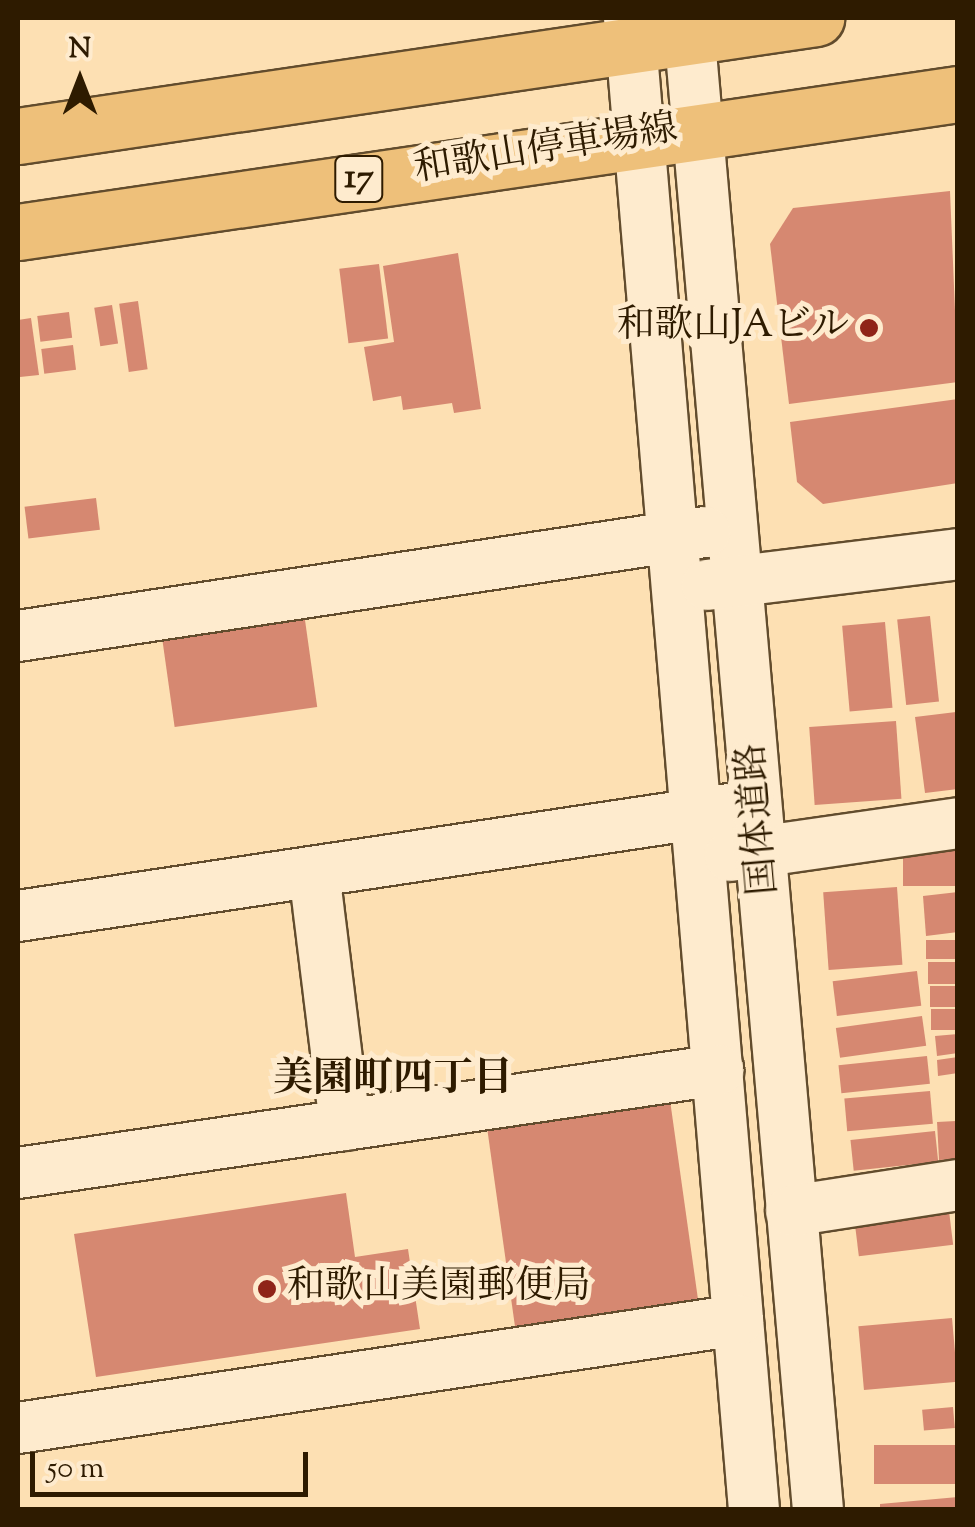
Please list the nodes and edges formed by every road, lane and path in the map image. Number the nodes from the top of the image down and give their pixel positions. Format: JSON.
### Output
{"nodes":[{"id":1,"x":816,"y":18,"type":"edge"},
{"id":2,"x":689,"y":27,"type":"edge"},
{"id":3,"x":630,"y":31,"type":"edge"},
{"id":4,"x":958,"y":94,"type":"edge"},
{"id":5,"x":700,"y":128,"type":"junction"},
{"id":6,"x":18,"y":136,"type":"edge"},
{"id":7,"x":640,"y":136,"type":"junction"},
{"id":8,"x":18,"y":232,"type":"edge"},
{"id":9,"x":736,"y":527,"type":"junction"},
{"id":10,"x":674,"y":536,"type":"junction"},
{"id":11,"x":958,"y":554,"type":"edge"},
{"id":12,"x":740,"y":581,"type":"junction"},
{"id":13,"x":678,"y":589,"type":"junction"},
{"id":14,"x":18,"y":636,"type":"edge"},
{"id":15,"x":958,"y":824,"type":"edge"},
{"id":16,"x":761,"y":828,"type":"junction"},
{"id":17,"x":698,"y":837,"type":"junction"},
{"id":18,"x":314,"y":872,"type":"junction"},
{"id":19,"x":18,"y":916,"type":"edge"},
{"id":20,"x":718,"y":1070,"type":"junction"},
{"id":21,"x":344,"y":1125,"type":"junction"},
{"id":22,"x":18,"y":1173,"type":"edge"},
{"id":23,"x":958,"y":1185,"type":"edge"},
{"id":24,"x":792,"y":1211,"type":"junction"},
{"id":25,"x":738,"y":1320,"type":"junction"},
{"id":26,"x":18,"y":1428,"type":"edge"},
{"id":27,"x":754,"y":1510,"type":"edge"},
{"id":28,"x":818,"y":1510,"type":"edge"}],
"edges":[{"from":1,"to":2,"type":"main road"},
{"from":2,"to":3,"type":"main road"},
{"from":2,"to":5,"type":"street","name":"国体道路"},
{"from":3,"to":6,"type":"main road"},
{"from":3,"to":7,"type":"street","name":"国体道路"},
{"from":4,"to":5,"type":"main road","name":"和歌山停車場線","number":"17"},
{"from":5,"to":7,"type":"main road","name":"和歌山停車場線","number":"17"},
{"from":5,"to":9,"type":"street","name":"国体道路"},
{"from":7,"to":8,"type":"main road","name":"和歌山停車場線","number":"17"},
{"from":7,"to":10,"type":"street","name":"国体道路"},
{"from":9,"to":10,"type":"street"},
{"from":9,"to":12,"type":"street","name":"国体道路"},
{"from":10,"to":13,"type":"street","name":"国体道路"},
{"from":10,"to":14,"type":"street"},
{"from":11,"to":12,"type":"street"},
{"from":12,"to":13,"type":"street"},
{"from":12,"to":16,"type":"street","name":"国体道路"},
{"from":13,"to":17,"type":"street","name":"国体道路"},
{"from":15,"to":16,"type":"street"},
{"from":16,"to":17,"type":"street"},
{"from":16,"to":24,"type":"street","name":"国体道路"},
{"from":17,"to":18,"type":"street"},
{"from":17,"to":20,"type":"street","name":"国体道路"},
{"from":18,"to":19,"type":"street"},
{"from":18,"to":21,"type":"street"},
{"from":20,"to":21,"type":"street"},
{"from":20,"to":25,"type":"street","name":"国体道路"},
{"from":21,"to":22,"type":"street"},
{"from":23,"to":24,"type":"street"},
{"from":24,"to":28,"type":"street","name":"国体道路"},
{"from":25,"to":26,"type":"street"},
{"from":25,"to":27,"type":"street","name":"国体道路"}]}
